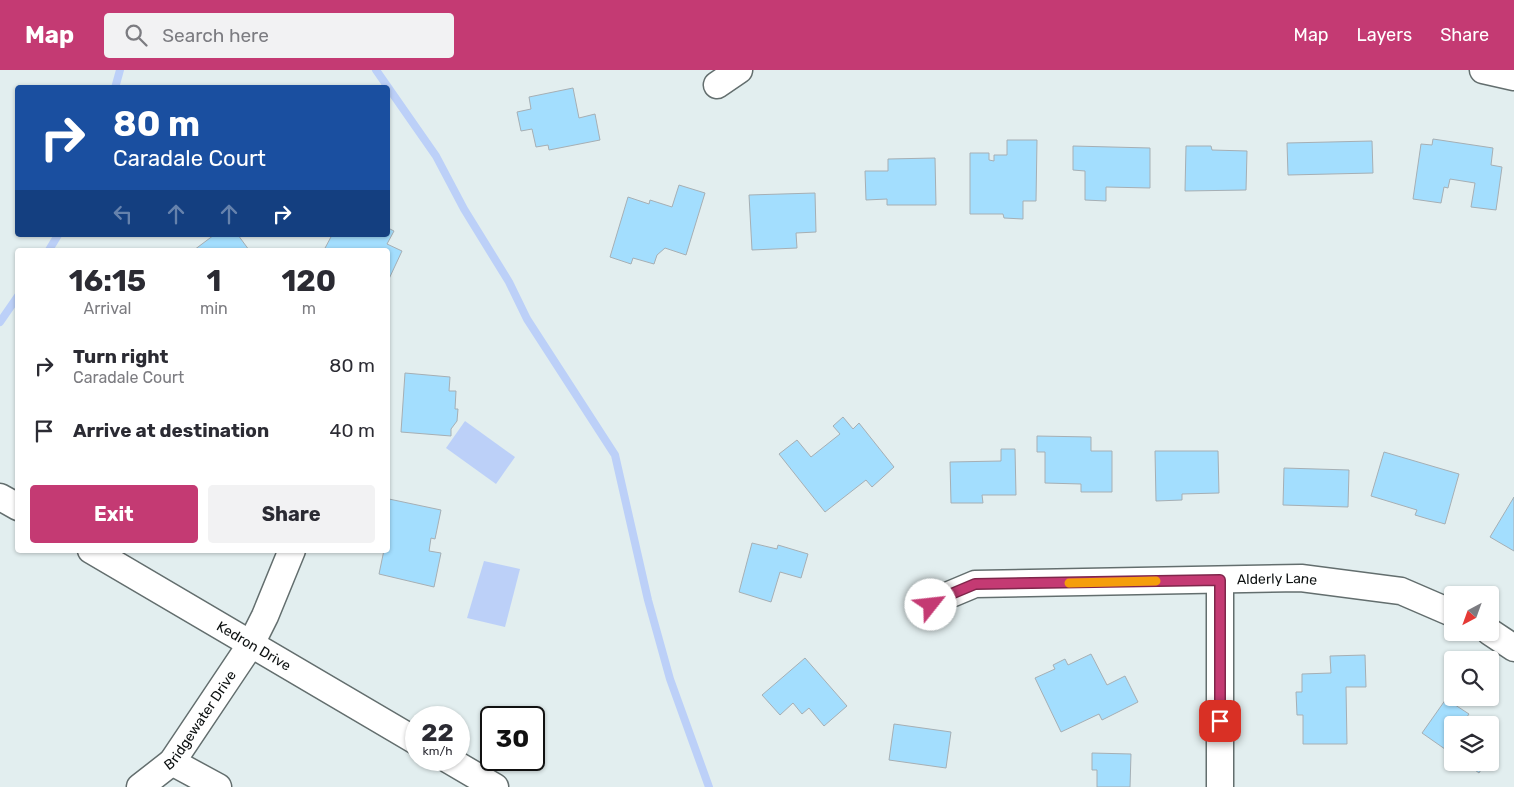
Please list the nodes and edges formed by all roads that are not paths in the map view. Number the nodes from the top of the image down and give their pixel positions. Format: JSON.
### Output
{"nodes":[{"id":1,"x":739,"y":70,"type":"edge"},
{"id":2,"x":1483,"y":70,"type":"edge"},
{"id":3,"x":1514,"y":76,"type":"edge"},
{"id":4,"x":717,"y":85,"type":"dead end"},
{"id":5,"x":0,"y":497,"type":"edge"},
{"id":6,"x":15,"y":505,"type":"edge"},
{"id":7,"x":96,"y":553,"type":"edge"},
{"id":8,"x":291,"y":553,"type":"edge"},
{"id":9,"x":1220,"y":580,"type":"junction"},
{"id":10,"x":1444,"y":610,"type":"edge"},
{"id":11,"x":923,"y":611,"type":"dead end"},
{"id":12,"x":1499,"y":638,"type":"edge"},
{"id":13,"x":251,"y":644,"type":"junction"},
{"id":14,"x":1514,"y":648,"type":"edge"},
{"id":15,"x":405,"y":734,"type":"edge"},
{"id":16,"x":172,"y":762,"type":"junction"},
{"id":17,"x":468,"y":771,"type":"edge"},
{"id":18,"x":140,"y":787,"type":"edge"},
{"id":19,"x":218,"y":787,"type":"edge"},
{"id":20,"x":496,"y":787,"type":"edge"},
{"id":21,"x":1220,"y":787,"type":"edge"}],
"edges":[{"from":1,"to":4,"type":"street"},
{"from":2,"to":3,"type":"street"},
{"from":5,"to":6,"type":"street"},
{"from":7,"to":13,"type":"street","name":"Kedron Drive"},
{"from":8,"to":13,"type":"street","name":"Bridgewater Drive"},
{"from":9,"to":10,"type":"street","name":"Alderly Lane"},
{"from":9,"to":11,"type":"street","name":"Alderly Lane"},
{"from":9,"to":21,"type":"street"},
{"from":12,"to":14,"type":"street"},
{"from":13,"to":15,"type":"street","name":"Kedron Drive"},
{"from":13,"to":16,"type":"street","name":"Bridgewater Drive"},
{"from":16,"to":18,"type":"street","name":"Bridgewater Drive"},
{"from":16,"to":19,"type":"street"},
{"from":17,"to":20,"type":"street"}]}
